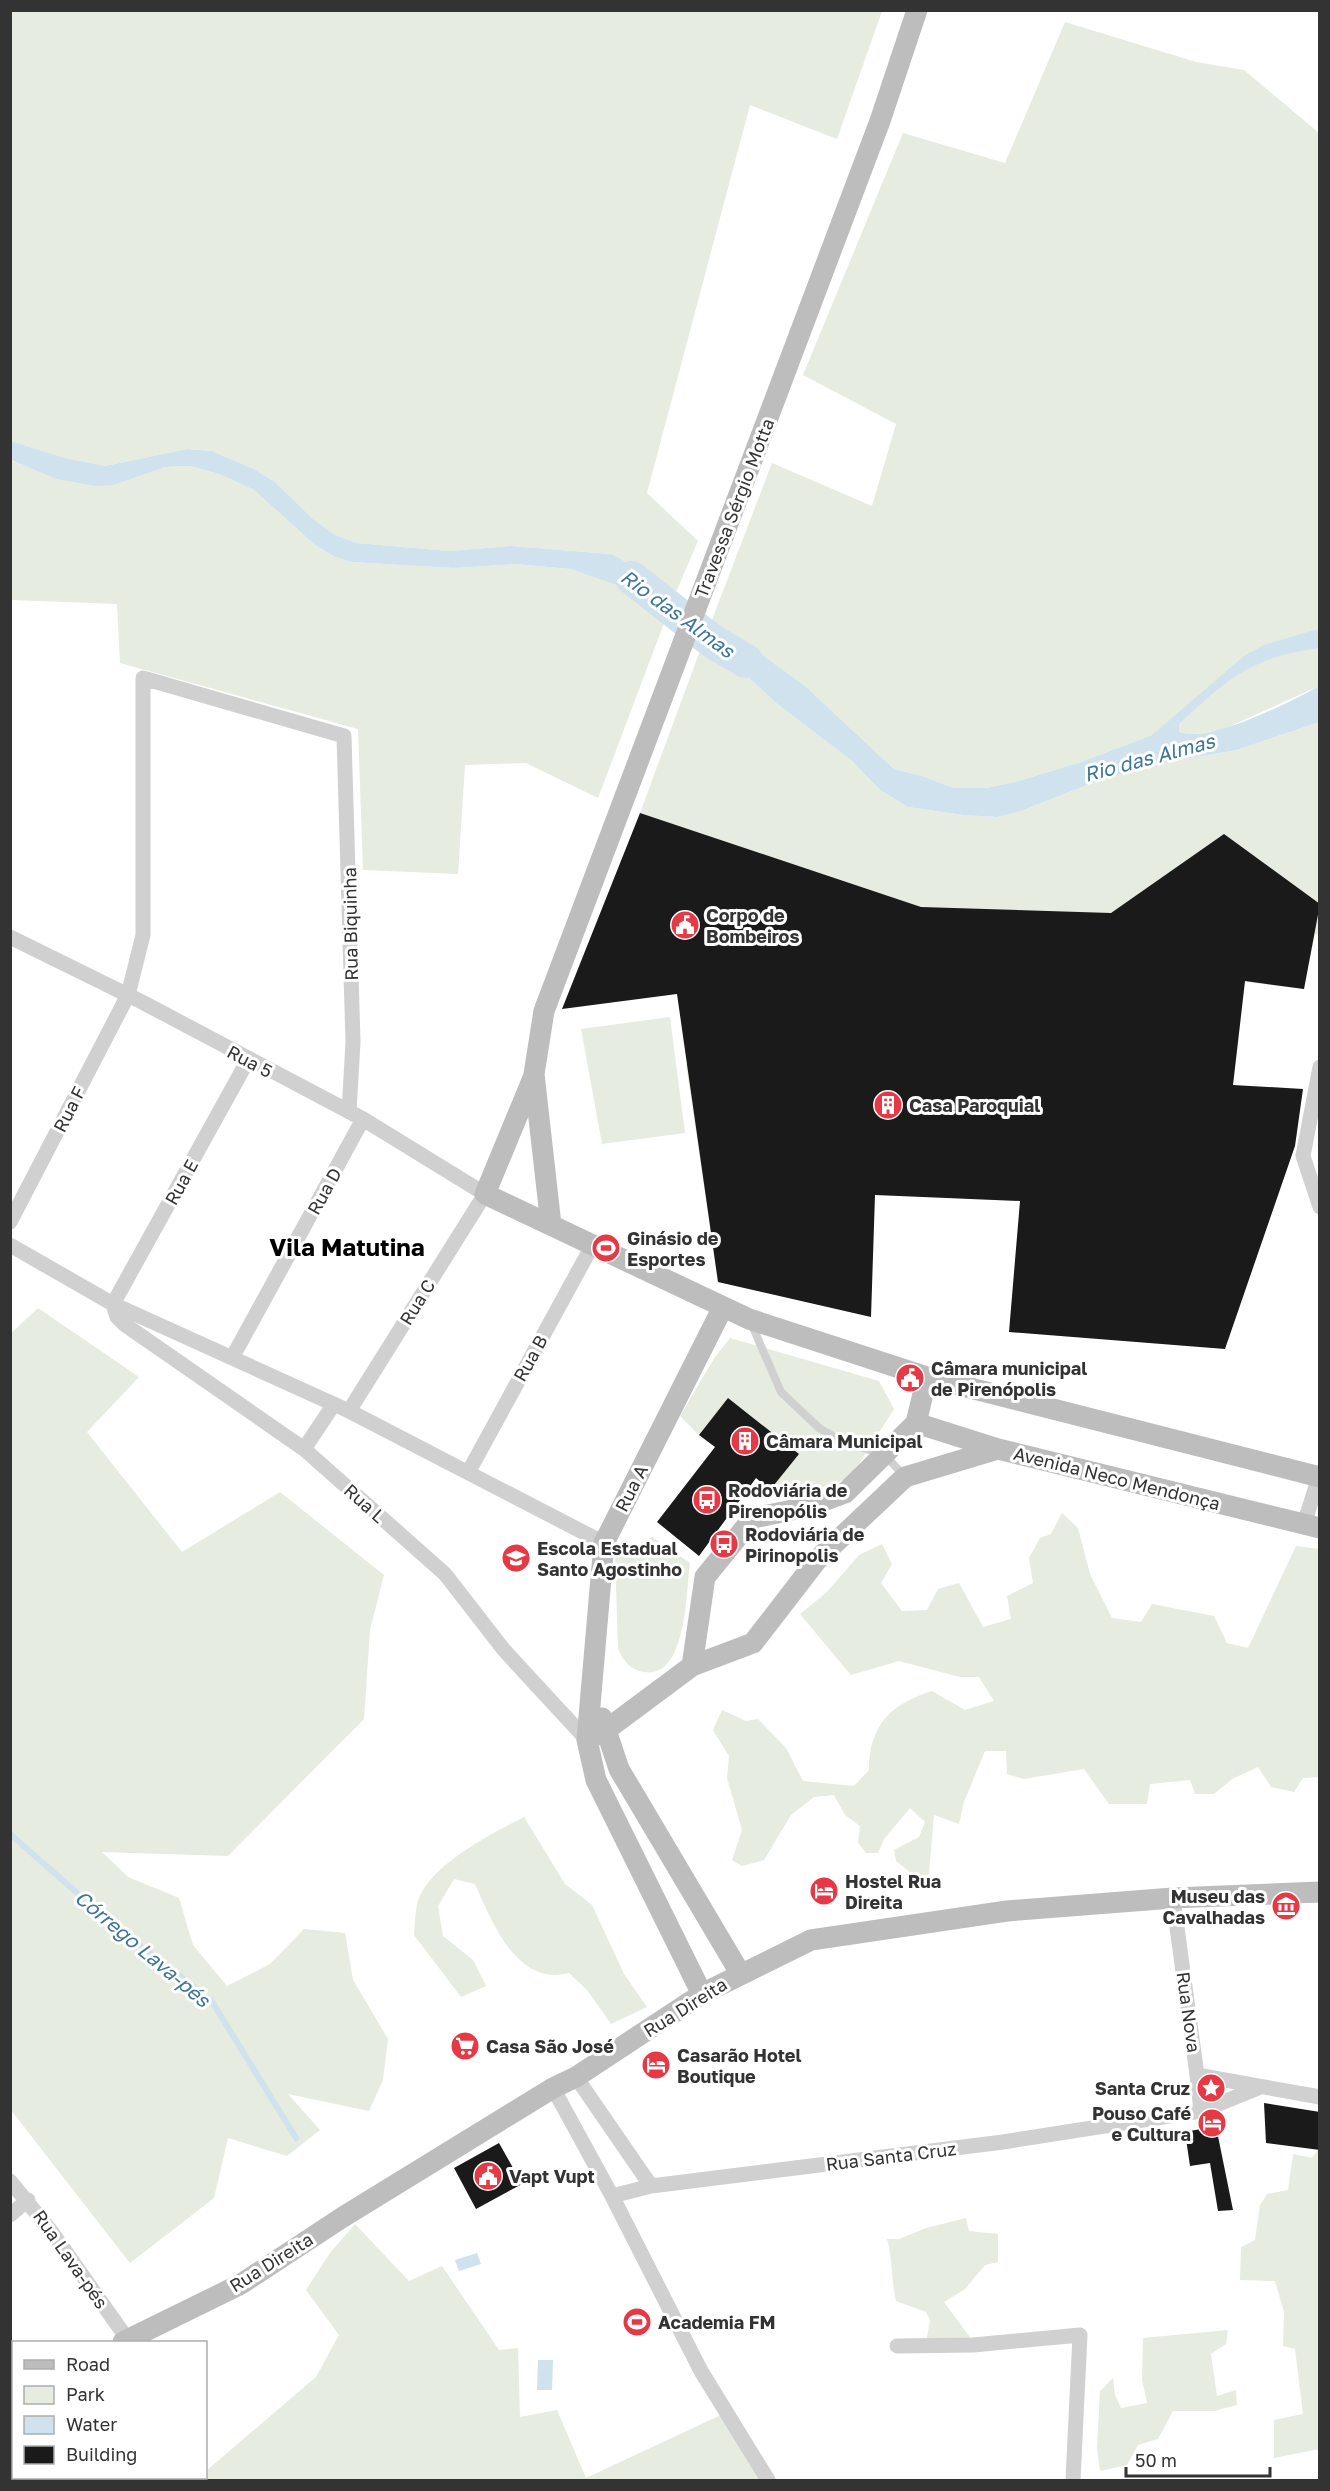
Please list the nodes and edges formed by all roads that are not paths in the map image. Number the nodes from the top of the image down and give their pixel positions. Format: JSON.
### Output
{"nodes":[{"id":1,"x":917,"y":10,"type":"edge"},
{"id":2,"x":11,"y":937,"type":"edge"},
{"id":3,"x":128,"y":995,"type":"junction"},
{"id":4,"x":248,"y":1060,"type":"junction"},
{"id":5,"x":1320,"y":1067,"type":"edge"},
{"id":6,"x":534,"y":1074,"type":"junction"},
{"id":7,"x":349,"y":1112,"type":"junction"},
{"id":8,"x":363,"y":1119,"type":"junction"},
{"id":9,"x":485,"y":1194,"type":"junction"},
{"id":10,"x":1320,"y":1207,"type":"edge"},
{"id":11,"x":10,"y":1222,"type":"edge"},
{"id":12,"x":551,"y":1225,"type":"junction"},
{"id":13,"x":10,"y":1245,"type":"edge"},
{"id":14,"x":592,"y":1246,"type":"junction"},
{"id":15,"x":114,"y":1304,"type":"junction"},
{"id":16,"x":723,"y":1307,"type":"junction"},
{"id":17,"x":749,"y":1318,"type":"junction"},
{"id":18,"x":232,"y":1358,"type":"junction"},
{"id":19,"x":927,"y":1377,"type":"junction"},
{"id":20,"x":333,"y":1404,"type":"junction"},
{"id":21,"x":349,"y":1411,"type":"junction"},
{"id":22,"x":916,"y":1423,"type":"junction"},
{"id":23,"x":304,"y":1449,"type":"junction"},
{"id":24,"x":998,"y":1449,"type":"junction"},
{"id":25,"x":885,"y":1455,"type":"junction"},
{"id":26,"x":469,"y":1471,"type":"junction"},
{"id":27,"x":1319,"y":1476,"type":"edge"},
{"id":28,"x":906,"y":1478,"type":"junction"},
{"id":29,"x":1312,"y":1526,"type":"edge"},
{"id":30,"x":604,"y":1543,"type":"junction"},
{"id":31,"x":692,"y":1666,"type":"junction"},
{"id":32,"x":591,"y":1684,"type":"junction"},
{"id":33,"x":606,"y":1730,"type":"junction"},
{"id":34,"x":587,"y":1740,"type":"junction"},
{"id":35,"x":1320,"y":1892,"type":"edge"},
{"id":36,"x":1173,"y":1898,"type":"junction"},
{"id":37,"x":740,"y":1973,"type":"junction"},
{"id":38,"x":702,"y":1994,"type":"junction"},
{"id":39,"x":1197,"y":2075,"type":"junction"},
{"id":40,"x":576,"y":2077,"type":"junction"},
{"id":41,"x":553,"y":2088,"type":"junction"},
{"id":42,"x":1258,"y":2088,"type":"junction"},
{"id":43,"x":1320,"y":2097,"type":"edge"},
{"id":44,"x":1201,"y":2110,"type":"junction"},
{"id":45,"x":10,"y":2181,"type":"edge"},
{"id":46,"x":651,"y":2187,"type":"junction"},
{"id":47,"x":612,"y":2196,"type":"junction"},
{"id":48,"x":28,"y":2200,"type":"junction"},
{"id":49,"x":10,"y":2215,"type":"edge"},
{"id":50,"x":125,"y":2341,"type":"edge"},
{"id":51,"x":897,"y":2346,"type":"dead end"},
{"id":52,"x":768,"y":2481,"type":"edge"},
{"id":53,"x":1073,"y":2481,"type":"edge"}],
"edges":[{"from":1,"to":6,"type":"street","name":"Travessa Sérgio Motta"},
{"from":2,"to":3,"type":"street","name":"Rua 5"},
{"from":3,"to":4,"type":"street","name":"Rua 5"},
{"from":3,"to":7,"type":"street","name":"Rua Biquinha"},
{"from":3,"to":11,"type":"street","name":"Rua F"},
{"from":4,"to":7,"type":"street","name":"Rua 5"},
{"from":4,"to":15,"type":"street","name":"Rua E"},
{"from":5,"to":10,"type":"street"},
{"from":6,"to":9,"type":"street"},
{"from":6,"to":12,"type":"street"},
{"from":7,"to":8,"type":"street","name":"Rua 5"},
{"from":8,"to":9,"type":"street","name":"Rua 5"},
{"from":8,"to":18,"type":"street","name":"Rua D"},
{"from":9,"to":12,"type":"street"},
{"from":9,"to":21,"type":"street","name":"Rua C"},
{"from":12,"to":14,"type":"street"},
{"from":13,"to":15,"type":"street","name":"Rua L"},
{"from":14,"to":16,"type":"street"},
{"from":14,"to":26,"type":"street","name":"Rua B"},
{"from":15,"to":18,"type":"street","name":"Rua L"},
{"from":15,"to":23,"type":"street","name":"Rua L"},
{"from":16,"to":17,"type":"street"},
{"from":16,"to":30,"type":"street","name":"Rua A"},
{"from":17,"to":19,"type":"street"},
{"from":17,"to":25,"type":"lane"},
{"from":18,"to":20,"type":"street","name":"Rua L"},
{"from":19,"to":22,"type":"street"},
{"from":19,"to":27,"type":"street"},
{"from":20,"to":21,"type":"street","name":"Rua L"},
{"from":20,"to":23,"type":"street"},
{"from":21,"to":26,"type":"street","name":"Rua L"},
{"from":22,"to":24,"type":"street","name":"Avenida Neco Mendonça"},
{"from":22,"to":25,"type":"street"},
{"from":23,"to":34,"type":"street","name":"Rua L"},
{"from":24,"to":28,"type":"street"},
{"from":24,"to":29,"type":"street","name":"Avenida Neco Mendonça"},
{"from":25,"to":28,"type":"lane"},
{"from":25,"to":31,"type":"street"},
{"from":26,"to":30,"type":"street","name":"Rua L"},
{"from":27,"to":29,"type":"street"},
{"from":28,"to":31,"type":"street"},
{"from":30,"to":32,"type":"street","name":"Rua A"},
{"from":31,"to":33,"type":"street"},
{"from":32,"to":33,"type":"street","name":"Rua A"},
{"from":32,"to":34,"type":"street","name":"Rua A"},
{"from":33,"to":34,"type":"street"},
{"from":33,"to":37,"type":"street","name":"Rua A"},
{"from":34,"to":38,"type":"street","name":"Rua A"},
{"from":35,"to":36,"type":"street","name":"Rua Direita"},
{"from":36,"to":37,"type":"street","name":"Rua Direita"},
{"from":36,"to":39,"type":"street","name":"Rua Nova"},
{"from":37,"to":38,"type":"street","name":"Rua Direita"},
{"from":38,"to":40,"type":"street","name":"Rua Direita"},
{"from":39,"to":42,"type":"street","name":"Rua Nova"},
{"from":39,"to":44,"type":"street"},
{"from":40,"to":41,"type":"street","name":"Rua Direita"},
{"from":40,"to":46,"type":"street"},
{"from":41,"to":47,"type":"street"},
{"from":41,"to":50,"type":"street","name":"Rua Direita"},
{"from":42,"to":43,"type":"street","name":"Rua Nova"},
{"from":42,"to":44,"type":"street","name":"Rua Santa Cruz"},
{"from":44,"to":46,"type":"street","name":"Rua Santa Cruz"},
{"from":45,"to":48,"type":"street","name":"Rua Lava-pés"},
{"from":46,"to":47,"type":"street","name":"Rua Santa Cruz"},
{"from":47,"to":52,"type":"street"},
{"from":48,"to":49,"type":"street"},
{"from":48,"to":50,"type":"street","name":"Rua Lava-pés"},
{"from":51,"to":53,"type":"street"}]}
